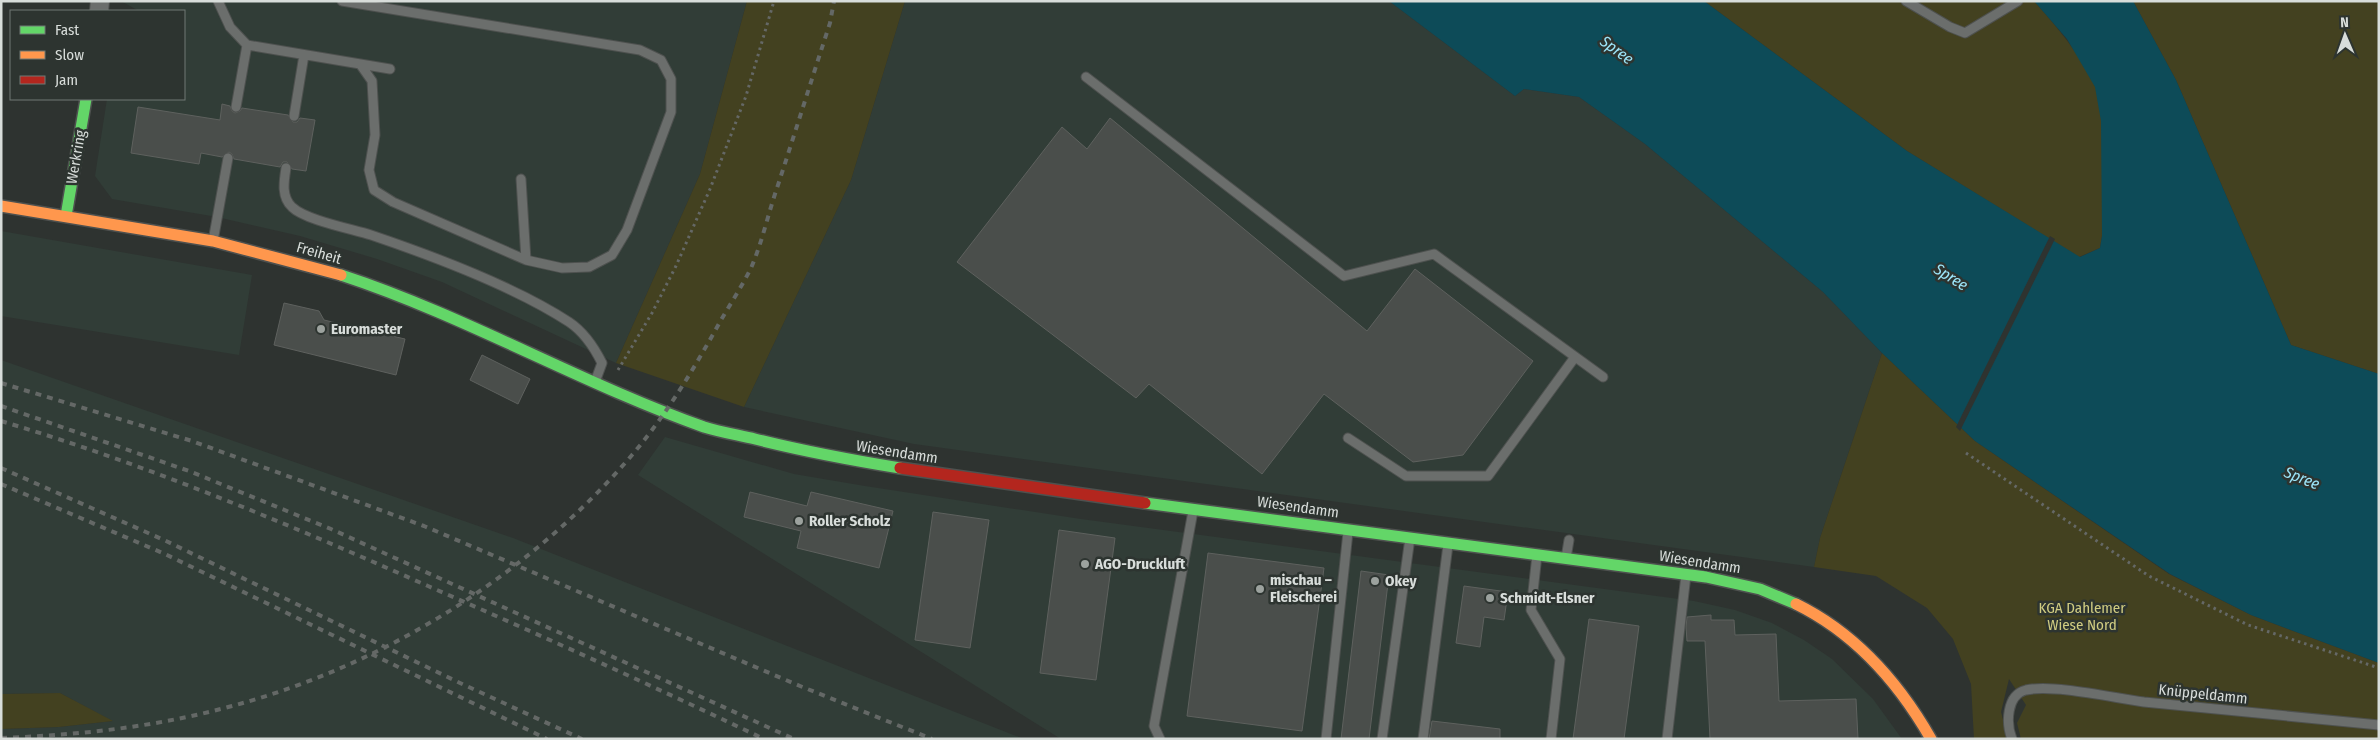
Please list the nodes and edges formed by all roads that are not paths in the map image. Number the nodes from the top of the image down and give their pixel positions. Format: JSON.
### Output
{"nodes":[{"id":1,"x":218,"y":1,"type":"edge"},
{"id":2,"x":342,"y":1,"type":"edge"},
{"id":3,"x":1906,"y":1,"type":"edge"},
{"id":4,"x":2018,"y":1,"type":"edge"},
{"id":5,"x":247,"y":46,"type":"junction"},
{"id":6,"x":304,"y":55,"type":"junction"},
{"id":7,"x":360,"y":64,"type":"junction"},
{"id":8,"x":390,"y":69,"type":"dead end"},
{"id":9,"x":1086,"y":78,"type":"dead end"},
{"id":10,"x":86,"y":100,"type":"edge"},
{"id":11,"x":236,"y":106,"type":"dead end"},
{"id":12,"x":294,"y":116,"type":"dead end"},
{"id":13,"x":228,"y":158,"type":"dead end"},
{"id":14,"x":286,"y":168,"type":"dead end"},
{"id":15,"x":521,"y":179,"type":"dead end"},
{"id":16,"x":1,"y":206,"type":"edge"},
{"id":17,"x":66,"y":216,"type":"junction"},
{"id":18,"x":214,"y":241,"type":"junction"},
{"id":19,"x":526,"y":260,"type":"junction"},
{"id":20,"x":1575,"y":357,"type":"junction"},
{"id":21,"x":1603,"y":377,"type":"dead end"},
{"id":22,"x":595,"y":382,"type":"junction"},
{"id":23,"x":610,"y":388,"type":"joint"},
{"id":24,"x":1348,"y":438,"type":"dead end"},
{"id":25,"x":1194,"y":509,"type":"junction"},
{"id":26,"x":1349,"y":529,"type":"junction"},
{"id":27,"x":1410,"y":538,"type":"junction"},
{"id":28,"x":1569,"y":540,"type":"dead end"},
{"id":29,"x":1449,"y":543,"type":"junction"},
{"id":30,"x":1537,"y":554,"type":"junction"},
{"id":31,"x":1566,"y":558,"type":"junction"},
{"id":32,"x":1686,"y":574,"type":"junction"},
{"id":33,"x":2379,"y":725,"type":"edge"},
{"id":34,"x":1160,"y":739,"type":"edge"},
{"id":35,"x":1326,"y":739,"type":"edge"},
{"id":36,"x":1382,"y":739,"type":"edge"},
{"id":37,"x":1423,"y":739,"type":"edge"},
{"id":38,"x":1551,"y":739,"type":"edge"},
{"id":39,"x":1667,"y":739,"type":"edge"},
{"id":40,"x":1931,"y":739,"type":"edge"},
{"id":41,"x":2012,"y":739,"type":"edge"}],
"edges":[{"from":1,"to":5,"type":"lane"},
{"from":2,"to":19,"type":"lane"},
{"from":3,"to":4,"type":"lane"},
{"from":5,"to":6,"type":"lane"},
{"from":5,"to":11,"type":"lane"},
{"from":6,"to":7,"type":"lane"},
{"from":6,"to":12,"type":"lane"},
{"from":7,"to":8,"type":"lane"},
{"from":7,"to":19,"type":"lane"},
{"from":9,"to":20,"type":"lane"},
{"from":10,"to":17,"type":"street","name":"Werkring"},
{"from":13,"to":18,"type":"lane"},
{"from":14,"to":22,"type":"lane"},
{"from":15,"to":19,"type":"lane"},
{"from":16,"to":17,"type":"street","name":"Freiheit"},
{"from":17,"to":18,"type":"street","name":"Freiheit"},
{"from":18,"to":22,"type":"street","name":"Freiheit"},
{"from":20,"to":21,"type":"lane"},
{"from":20,"to":24,"type":"lane"},
{"from":22,"to":23,"type":"street","name":"Freiheit"},
{"from":23,"to":25,"type":"street","name":"Wiesendamm"},
{"from":25,"to":26,"type":"street","name":"Wiesendamm"},
{"from":25,"to":34,"type":"lane"},
{"from":26,"to":27,"type":"street","name":"Wiesendamm"},
{"from":26,"to":35,"type":"lane"},
{"from":27,"to":29,"type":"street","name":"Wiesendamm"},
{"from":27,"to":36,"type":"lane"},
{"from":28,"to":31,"type":"lane"},
{"from":29,"to":30,"type":"street","name":"Wiesendamm"},
{"from":29,"to":37,"type":"lane"},
{"from":30,"to":31,"type":"street","name":"Wiesendamm"},
{"from":30,"to":38,"type":"lane"},
{"from":31,"to":32,"type":"street","name":"Wiesendamm"},
{"from":32,"to":39,"type":"lane"},
{"from":32,"to":40,"type":"street","name":"Wiesendamm"},
{"from":33,"to":41,"type":"lane","name":"Knüppeldamm"}]}
